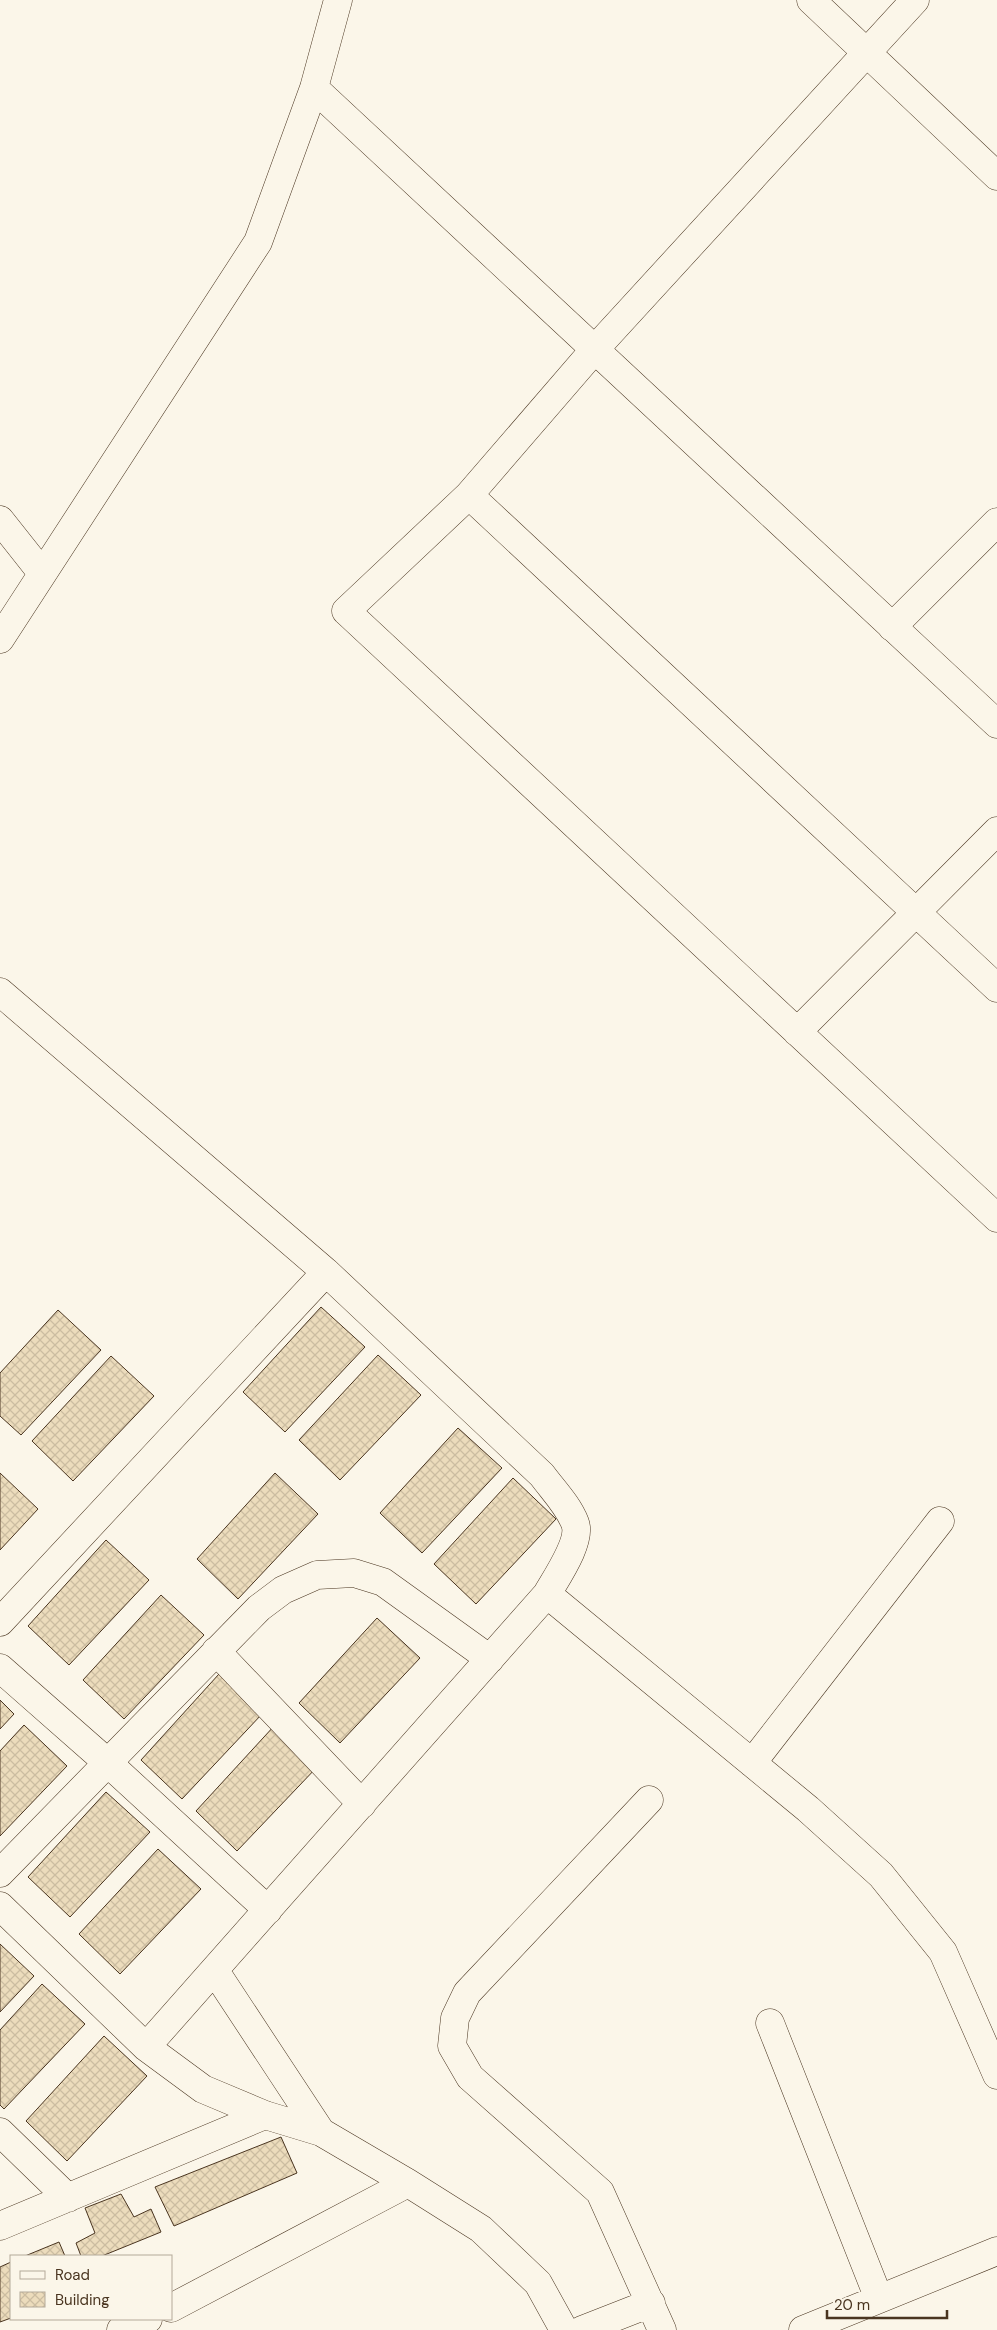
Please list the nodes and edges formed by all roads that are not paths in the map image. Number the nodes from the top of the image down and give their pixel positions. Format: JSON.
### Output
{"nodes":[{"id":1,"x":338,"y":0,"type":"edge"},
{"id":2,"x":811,"y":0,"type":"edge"},
{"id":3,"x":914,"y":0,"type":"edge"},
{"id":4,"x":866,"y":52,"type":"junction"},
{"id":5,"x":314,"y":88,"type":"junction"},
{"id":6,"x":997,"y":176,"type":"edge"},
{"id":7,"x":595,"y":350,"type":"junction"},
{"id":8,"x":469,"y":495,"type":"junction"},
{"id":9,"x":0,"y":520,"type":"edge"},
{"id":10,"x":997,"y":522,"type":"edge"},
{"id":11,"x":42,"y":573,"type":"junction"},
{"id":12,"x":892,"y":627,"type":"junction"},
{"id":13,"x":0,"y":639,"type":"edge"},
{"id":14,"x":997,"y":724,"type":"edge"},
{"id":15,"x":997,"y":831,"type":"edge"},
{"id":16,"x":916,"y":913,"type":"junction"},
{"id":17,"x":997,"y":988,"type":"edge"},
{"id":18,"x":0,"y":992,"type":"edge"},
{"id":19,"x":797,"y":1032,"type":"junction"},
{"id":20,"x":997,"y":1218,"type":"edge"},
{"id":21,"x":326,"y":1272,"type":"junction"},
{"id":22,"x":940,"y":1521,"type":"dead end"},
{"id":23,"x":547,"y":1594,"type":"junction"},
{"id":24,"x":0,"y":1622,"type":"edge"},
{"id":25,"x":216,"y":1651,"type":"junction"},
{"id":26,"x":490,"y":1660,"type":"junction"},
{"id":27,"x":0,"y":1668,"type":"edge"},
{"id":28,"x":108,"y":1763,"type":"junction"},
{"id":29,"x":752,"y":1763,"type":"junction"},
{"id":30,"x":649,"y":1800,"type":"dead end"},
{"id":31,"x":362,"y":1804,"type":"junction"},
{"id":32,"x":0,"y":1873,"type":"edge"},
{"id":33,"x":0,"y":1906,"type":"edge"},
{"id":34,"x":268,"y":1910,"type":"junction"},
{"id":35,"x":215,"y":1971,"type":"junction"},
{"id":36,"x":770,"y":2023,"type":"dead end"},
{"id":37,"x":146,"y":2047,"type":"junction"},
{"id":38,"x":997,"y":2075,"type":"edge"},
{"id":39,"x":265,"y":2115,"type":"junction"},
{"id":40,"x":0,"y":2132,"type":"edge"},
{"id":41,"x":321,"y":2132,"type":"junction"},
{"id":42,"x":408,"y":2183,"type":"junction"},
{"id":43,"x":68,"y":2198,"type":"junction"},
{"id":44,"x":0,"y":2226,"type":"edge"},
{"id":45,"x":997,"y":2251,"type":"edge"},
{"id":46,"x":879,"y":2299,"type":"junction"},
{"id":47,"x":651,"y":2303,"type":"junction"},
{"id":48,"x":172,"y":2307,"type":"edge"},
{"id":49,"x":146,"y":2320,"type":"edge"},
{"id":50,"x":121,"y":2330,"type":"edge"},
{"id":51,"x":564,"y":2330,"type":"edge"},
{"id":52,"x":582,"y":2330,"type":"edge"},
{"id":53,"x":662,"y":2330,"type":"edge"},
{"id":54,"x":803,"y":2330,"type":"edge"}],
"edges":[{"from":1,"to":5,"type":"street"},
{"from":2,"to":4,"type":"street"},
{"from":3,"to":4,"type":"street"},
{"from":4,"to":6,"type":"street"},
{"from":4,"to":7,"type":"street"},
{"from":5,"to":7,"type":"street"},
{"from":5,"to":11,"type":"street"},
{"from":7,"to":8,"type":"street"},
{"from":7,"to":12,"type":"street"},
{"from":8,"to":16,"type":"street"},
{"from":8,"to":19,"type":"street"},
{"from":9,"to":11,"type":"street"},
{"from":10,"to":12,"type":"street"},
{"from":11,"to":13,"type":"street"},
{"from":12,"to":14,"type":"street"},
{"from":15,"to":16,"type":"street"},
{"from":16,"to":17,"type":"street"},
{"from":16,"to":19,"type":"street"},
{"from":18,"to":21,"type":"street"},
{"from":19,"to":20,"type":"street"},
{"from":21,"to":23,"type":"street"},
{"from":21,"to":24,"type":"street"},
{"from":22,"to":29,"type":"street"},
{"from":23,"to":26,"type":"street"},
{"from":23,"to":29,"type":"street"},
{"from":25,"to":26,"type":"street"},
{"from":25,"to":28,"type":"street"},
{"from":25,"to":31,"type":"street"},
{"from":26,"to":31,"type":"street"},
{"from":27,"to":28,"type":"street"},
{"from":28,"to":32,"type":"street"},
{"from":28,"to":34,"type":"street"},
{"from":29,"to":38,"type":"street"},
{"from":30,"to":47,"type":"street"},
{"from":31,"to":34,"type":"street"},
{"from":33,"to":37,"type":"street"},
{"from":34,"to":35,"type":"street"},
{"from":35,"to":37,"type":"street"},
{"from":35,"to":41,"type":"street"},
{"from":36,"to":46,"type":"street"},
{"from":37,"to":39,"type":"street"},
{"from":39,"to":41,"type":"street"},
{"from":39,"to":43,"type":"street"},
{"from":40,"to":43,"type":"street"},
{"from":41,"to":42,"type":"street"},
{"from":42,"to":48,"type":"street"},
{"from":42,"to":51,"type":"street"},
{"from":43,"to":44,"type":"street"},
{"from":45,"to":46,"type":"street"},
{"from":46,"to":54,"type":"street"},
{"from":47,"to":52,"type":"street"},
{"from":47,"to":53,"type":"street"},
{"from":49,"to":50,"type":"street"}]}
